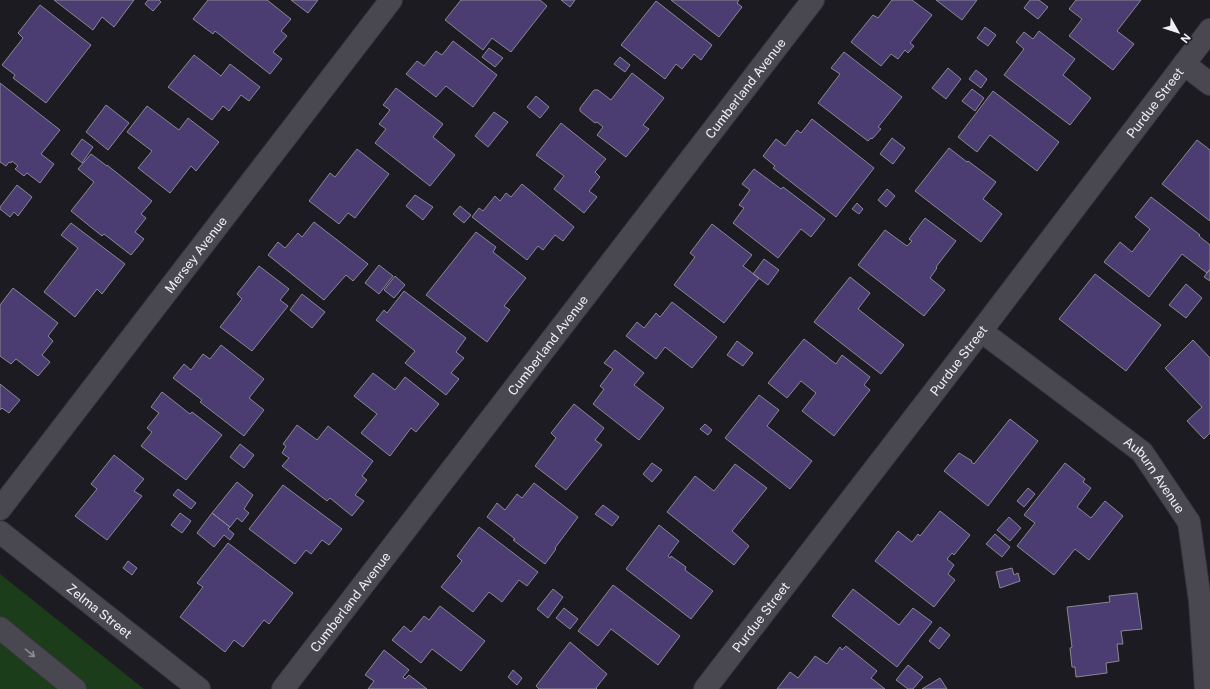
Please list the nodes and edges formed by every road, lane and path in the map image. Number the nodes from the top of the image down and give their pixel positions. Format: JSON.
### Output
{"nodes":[{"id":1,"x":391,"y":0,"type":"edge"},
{"id":2,"x":812,"y":0,"type":"edge"},
{"id":3,"x":1210,"y":30,"type":"edge"},
{"id":4,"x":1184,"y":64,"type":"junction"},
{"id":5,"x":1210,"y":84,"type":"edge"},
{"id":6,"x":981,"y":331,"type":"junction"},
{"id":7,"x":0,"y":509,"type":"edge"},
{"id":8,"x":0,"y":532,"type":"edge"},
{"id":9,"x":0,"y":628,"type":"edge"},
{"id":10,"x":75,"y":689,"type":"edge"},
{"id":11,"x":199,"y":689,"type":"edge"},
{"id":12,"x":283,"y":689,"type":"edge"},
{"id":13,"x":706,"y":689,"type":"edge"},
{"id":14,"x":1206,"y":689,"type":"edge"}],
"edges":[{"from":1,"to":7,"type":"street","name":"Mersey Avenue"},
{"from":2,"to":12,"type":"street","name":"Cumberland Avenue"},
{"from":3,"to":4,"type":"street","name":"Purdue Street"},
{"from":4,"to":5,"type":"street"},
{"from":4,"to":6,"type":"street","name":"Purdue Street"},
{"from":6,"to":13,"type":"street","name":"Purdue Street"},
{"from":6,"to":14,"type":"street","name":"Auburn Avenue"},
{"from":8,"to":11,"type":"street","name":"Zelma Street"},
{"from":9,"to":10,"type":"street","one_way":true}]}
